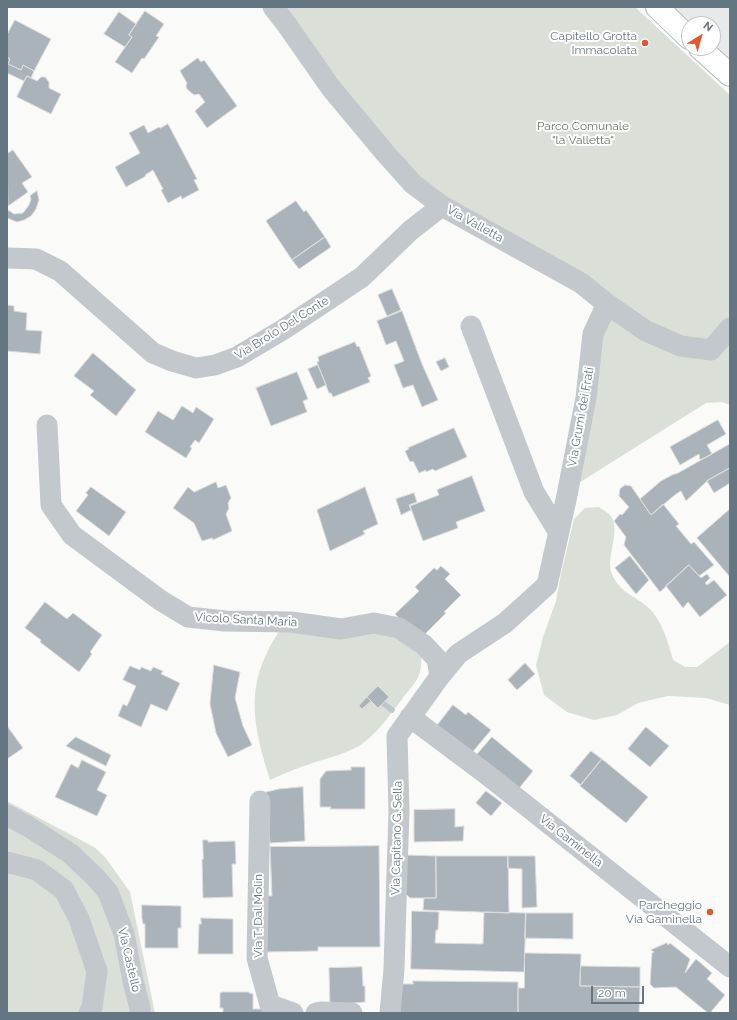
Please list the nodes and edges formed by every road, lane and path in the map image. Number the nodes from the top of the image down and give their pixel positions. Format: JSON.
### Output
{"nodes":[{"id":1,"x":273,"y":7,"type":"edge"},
{"id":2,"x":657,"y":7,"type":"edge"},
{"id":3,"x":681,"y":30,"type":"edge"},
{"id":4,"x":709,"y":56,"type":"edge"},
{"id":5,"x":730,"y":76,"type":"edge"},
{"id":6,"x":442,"y":206,"type":"junction"},
{"id":7,"x":7,"y":258,"type":"edge"},
{"id":8,"x":607,"y":304,"type":"junction"},
{"id":9,"x":471,"y":326,"type":"dead end"},
{"id":10,"x":730,"y":328,"type":"edge"},
{"id":11,"x":47,"y":425,"type":"dead end"},
{"id":12,"x":558,"y":531,"type":"junction"},
{"id":13,"x":440,"y":676,"type":"junction"},
{"id":14,"x":410,"y":717,"type":"junction"},
{"id":15,"x":260,"y":801,"type":"dead end"},
{"id":16,"x":7,"y":815,"type":"edge"},
{"id":17,"x":28,"y":826,"type":"junction"},
{"id":18,"x":7,"y":828,"type":"edge"},
{"id":19,"x":7,"y":862,"type":"edge"},
{"id":20,"x":730,"y":966,"type":"edge"},
{"id":21,"x":89,"y":1013,"type":"edge"},
{"id":22,"x":140,"y":1013,"type":"edge"},
{"id":23,"x":293,"y":1013,"type":"edge"},
{"id":24,"x":316,"y":1013,"type":"edge"},
{"id":25,"x":352,"y":1013,"type":"edge"},
{"id":26,"x":390,"y":1013,"type":"edge"}],
"edges":[{"from":1,"to":6,"type":"street","name":"Via Valletta"},
{"from":2,"to":3,"type":"street"},
{"from":4,"to":5,"type":"street"},
{"from":6,"to":7,"type":"street","name":"Via Brolo Del Conte"},
{"from":6,"to":8,"type":"street","name":"Via Valletta"},
{"from":8,"to":10,"type":"street","name":"Via Valletta"},
{"from":8,"to":12,"type":"street","name":"Via Grumi dei Frati"},
{"from":9,"to":12,"type":"street"},
{"from":11,"to":13,"type":"street","name":"Vicolo Santa Maria"},
{"from":12,"to":13,"type":"street","name":"Via Grumi dei Frati"},
{"from":13,"to":14,"type":"street","name":"Via Capitano G. Sella"},
{"from":14,"to":20,"type":"street","name":"Via Gaminella"},
{"from":14,"to":26,"type":"street","name":"Via Capitano G. Sella"},
{"from":15,"to":23,"type":"street","name":"Via T. Dal Molin"},
{"from":16,"to":17,"type":"street","name":"Via Castello"},
{"from":17,"to":18,"type":"street"},
{"from":17,"to":22,"type":"street","name":"Via Castello"},
{"from":19,"to":21,"type":"street"},
{"from":24,"to":25,"type":"street"}]}
